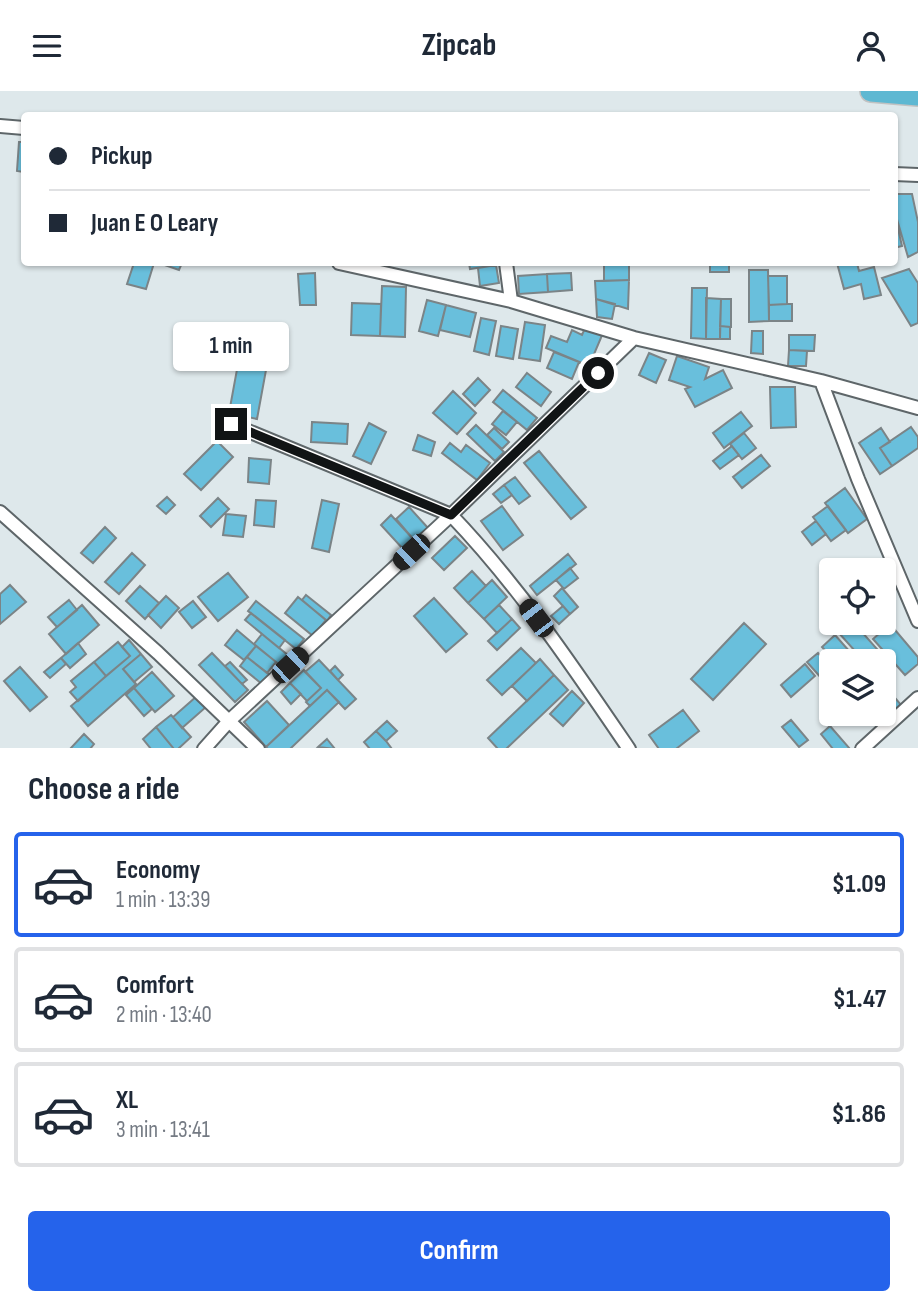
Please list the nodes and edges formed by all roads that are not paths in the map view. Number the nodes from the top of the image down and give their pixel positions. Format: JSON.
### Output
{"nodes":[{"id":1,"x":871,"y":91,"type":"edge"},
{"id":2,"x":918,"y":95,"type":"edge"},
{"id":3,"x":0,"y":126,"type":"edge"},
{"id":4,"x":21,"y":128,"type":"edge"},
{"id":5,"x":898,"y":174,"type":"edge"},
{"id":6,"x":918,"y":175,"type":"edge"},
{"id":7,"x":353,"y":266,"type":"edge"},
{"id":8,"x":506,"y":266,"type":"edge"},
{"id":9,"x":511,"y":301,"type":"junction"},
{"id":10,"x":634,"y":338,"type":"junction"},
{"id":11,"x":821,"y":381,"type":"junction"},
{"id":12,"x":918,"y":408,"type":"edge"},
{"id":13,"x":231,"y":424,"type":"dead end"},
{"id":14,"x":0,"y":512,"type":"edge"},
{"id":15,"x":451,"y":515,"type":"junction"},
{"id":16,"x":918,"y":621,"type":"edge"},
{"id":17,"x":918,"y":698,"type":"edge"},
{"id":18,"x":229,"y":721,"type":"junction"},
{"id":19,"x":204,"y":748,"type":"edge"},
{"id":20,"x":258,"y":748,"type":"edge"},
{"id":21,"x":629,"y":748,"type":"edge"},
{"id":22,"x":862,"y":748,"type":"edge"}],
"edges":[{"from":1,"to":2,"type":"highway"},
{"from":3,"to":4,"type":"street"},
{"from":5,"to":6,"type":"street"},
{"from":7,"to":9,"type":"street"},
{"from":8,"to":9,"type":"street"},
{"from":9,"to":10,"type":"street"},
{"from":10,"to":11,"type":"street"},
{"from":10,"to":15,"type":"street"},
{"from":11,"to":12,"type":"street"},
{"from":11,"to":16,"type":"street"},
{"from":13,"to":15,"type":"street"},
{"from":14,"to":18,"type":"street"},
{"from":15,"to":18,"type":"street"},
{"from":15,"to":21,"type":"street"},
{"from":17,"to":22,"type":"street"},
{"from":18,"to":19,"type":"street"},
{"from":18,"to":20,"type":"street"}]}
